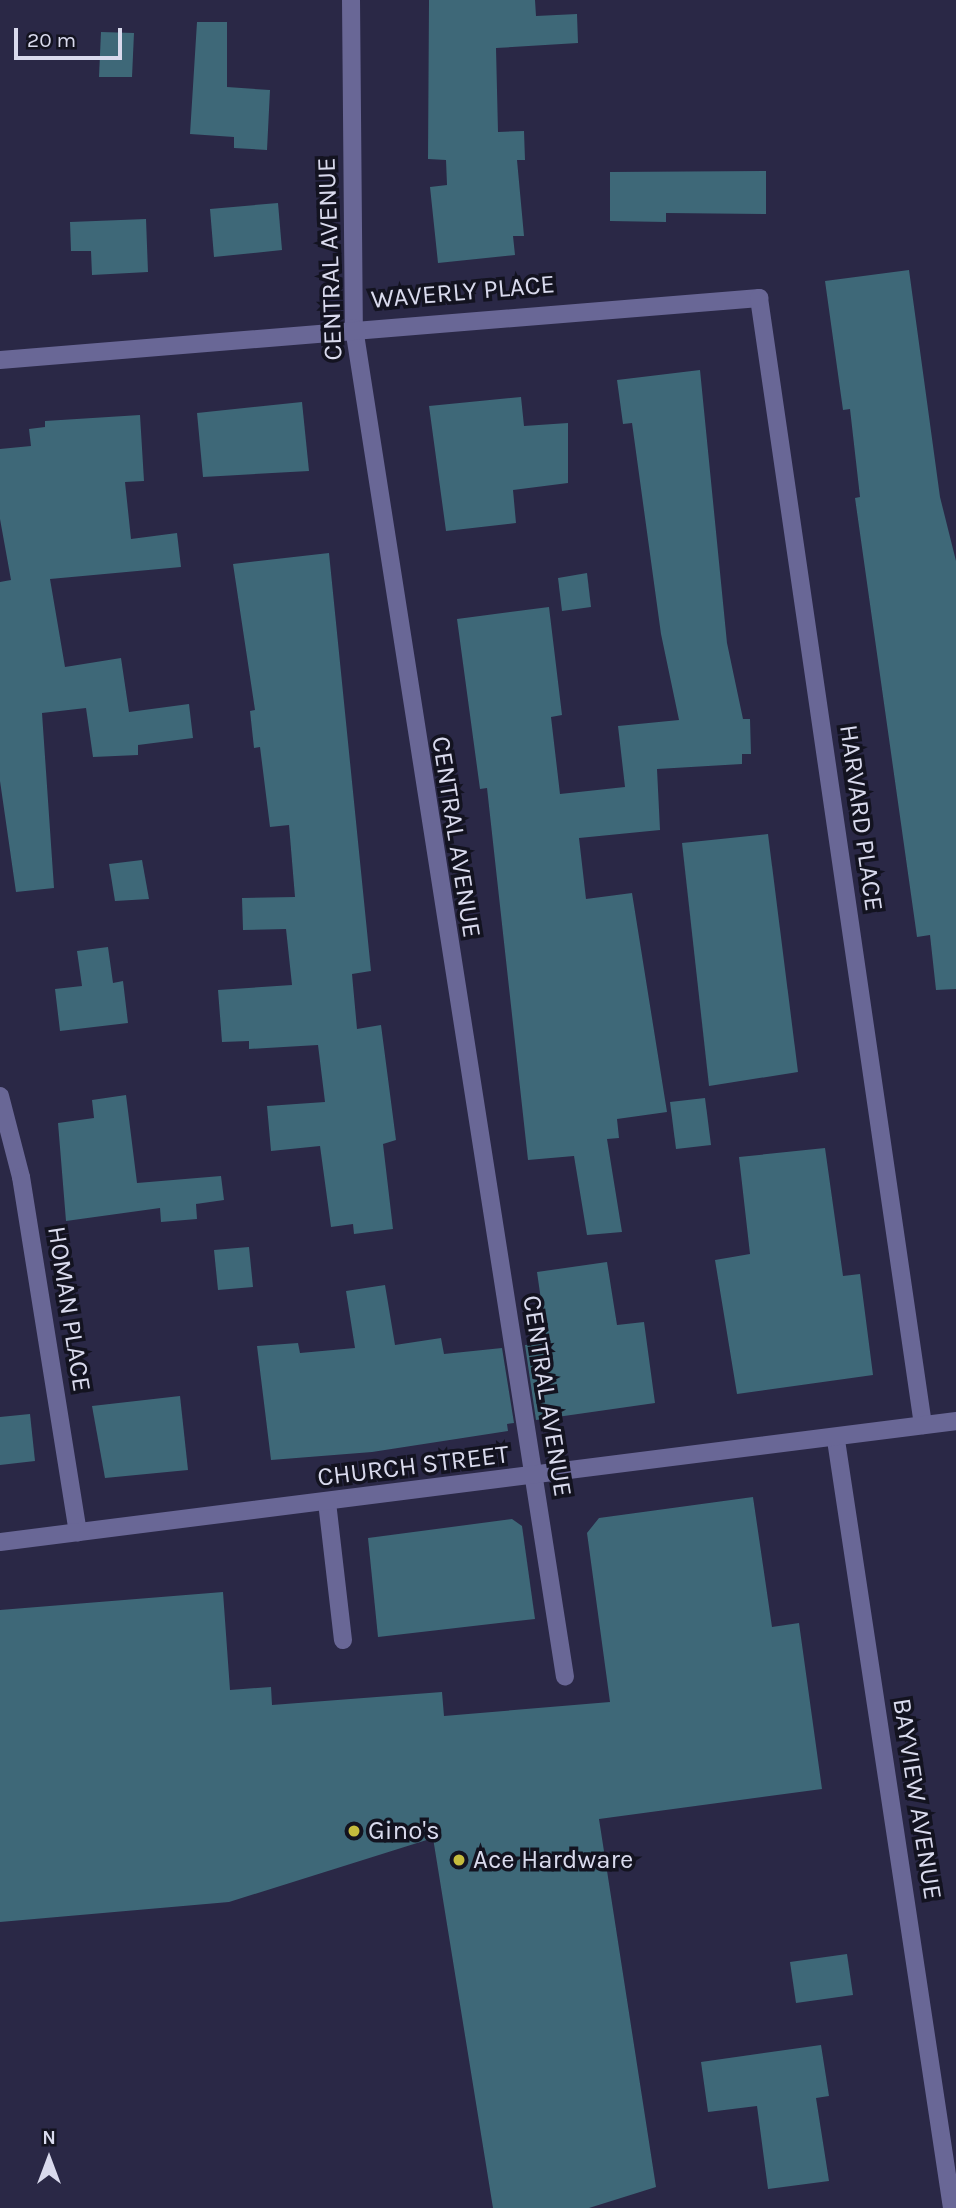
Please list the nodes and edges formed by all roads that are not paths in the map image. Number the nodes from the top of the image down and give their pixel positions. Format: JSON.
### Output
{"nodes":[{"id":1,"x":351,"y":0,"type":"edge"},
{"id":2,"x":680,"y":300,"type":"joint"},
{"id":3,"x":354,"y":328,"type":"junction"},
{"id":4,"x":0,"y":360,"type":"edge"},
{"id":5,"x":0,"y":1096,"type":"edge"},
{"id":6,"x":956,"y":1421,"type":"edge"},
{"id":7,"x":923,"y":1425,"type":"junction"},
{"id":8,"x":836,"y":1440,"type":"junction"},
{"id":9,"x":534,"y":1478,"type":"junction"},
{"id":10,"x":327,"y":1502,"type":"junction"},
{"id":11,"x":78,"y":1532,"type":"junction"},
{"id":12,"x":0,"y":1542,"type":"edge"},
{"id":13,"x":343,"y":1640,"type":"dead end"},
{"id":14,"x":565,"y":1676,"type":"dead end"},
{"id":15,"x":952,"y":2208,"type":"edge"}],
"edges":[{"from":1,"to":3,"type":"street","name":"CENTRAL AVENUE"},
{"from":2,"to":3,"type":"street","name":"WAVERLY PLACE"},
{"from":2,"to":7,"type":"street","name":"HARVARD PLACE"},
{"from":3,"to":4,"type":"street","name":"WAVERLY PLACE"},
{"from":3,"to":9,"type":"street","name":"CENTRAL AVENUE"},
{"from":5,"to":11,"type":"street","name":"HOMAN PLACE"},
{"from":6,"to":7,"type":"street","name":"CHURCH STREET"},
{"from":7,"to":8,"type":"street","name":"CHURCH STREET"},
{"from":8,"to":9,"type":"street","name":"CHURCH STREET"},
{"from":8,"to":15,"type":"street","name":"BAYVIEW AVENUE"},
{"from":9,"to":10,"type":"street","name":"CHURCH STREET"},
{"from":9,"to":14,"type":"street","name":"CENTRAL AVENUE"},
{"from":10,"to":11,"type":"street","name":"CHURCH STREET"},
{"from":10,"to":13,"type":"street"},
{"from":11,"to":12,"type":"street","name":"CHURCH STREET"}]}
